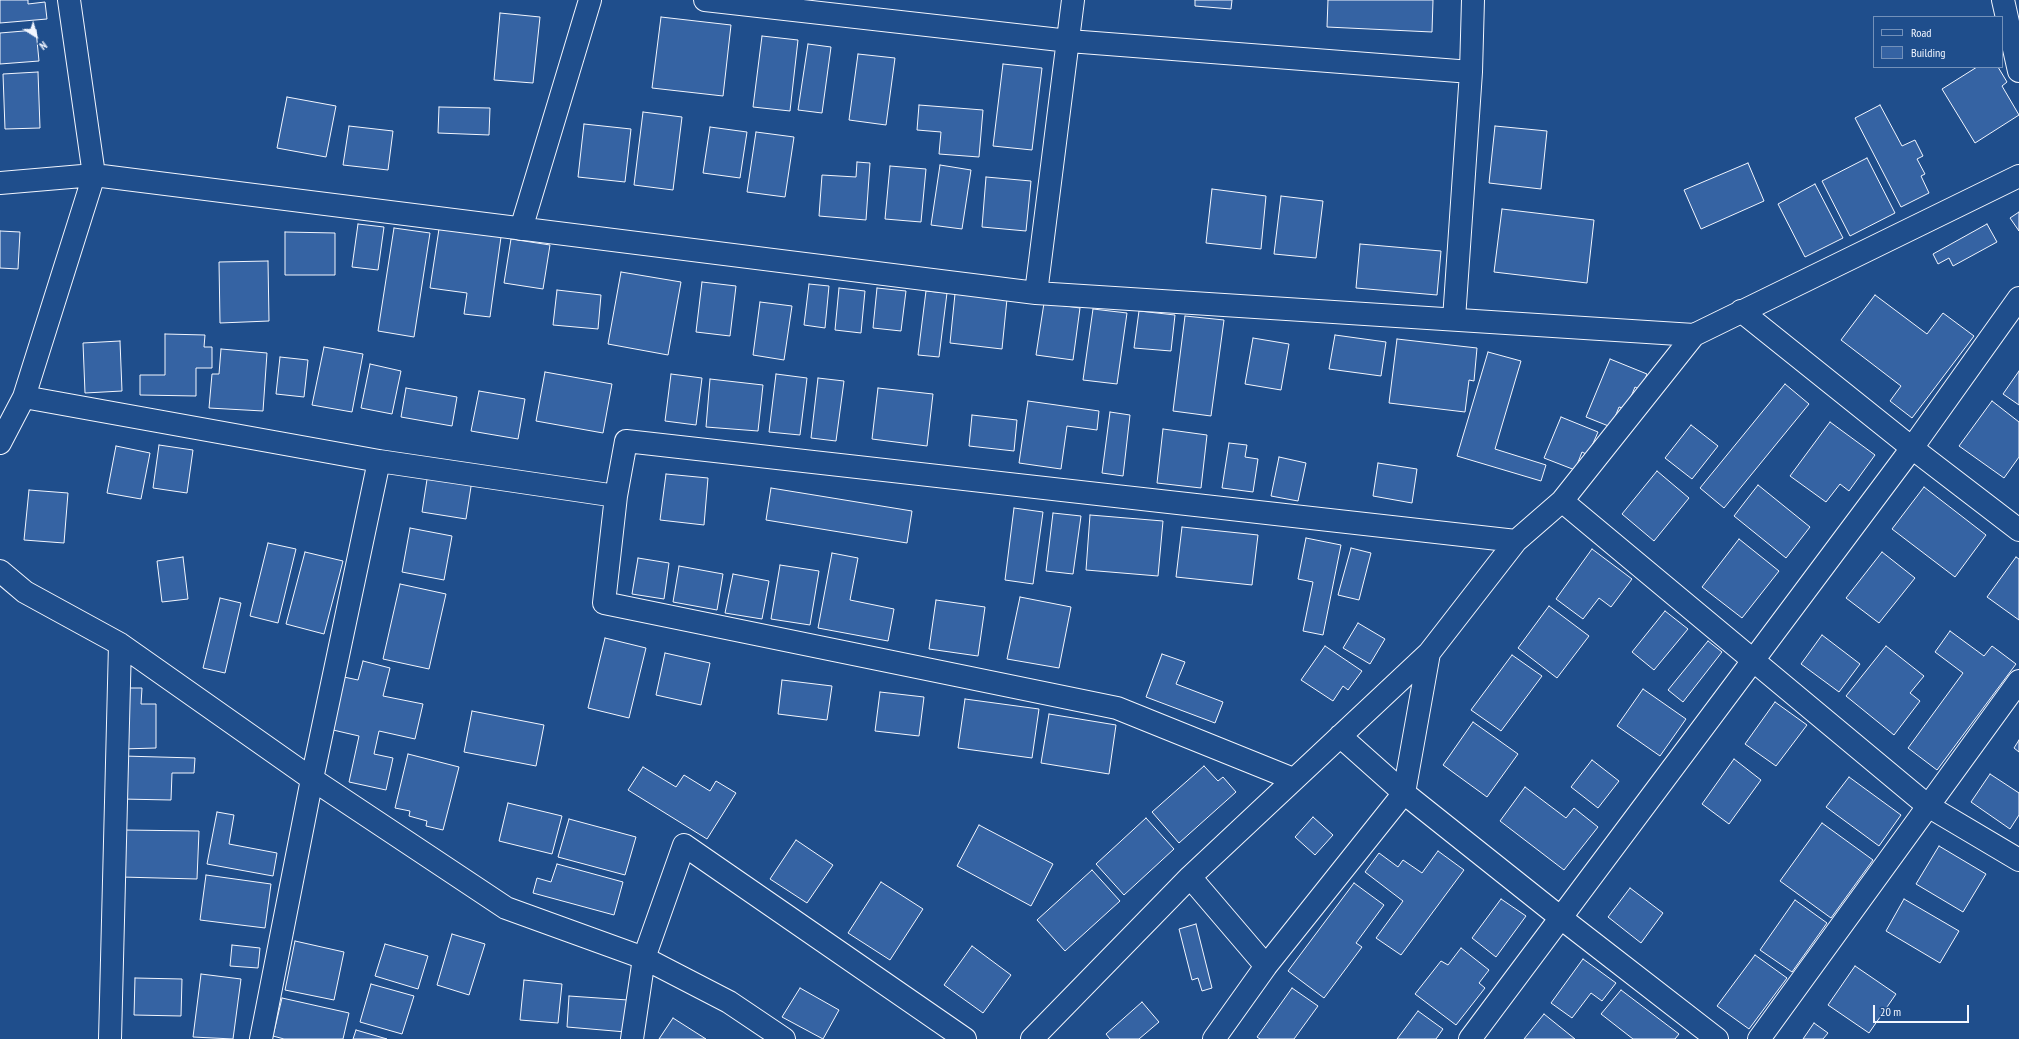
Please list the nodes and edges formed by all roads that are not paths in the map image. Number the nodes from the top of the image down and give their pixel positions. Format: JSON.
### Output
{"nodes":[{"id":1,"x":590,"y":0,"type":"edge"},
{"id":2,"x":705,"y":0,"type":"edge"},
{"id":3,"x":1073,"y":0,"type":"edge"},
{"id":4,"x":1473,"y":0,"type":"edge"},
{"id":5,"x":2004,"y":0,"type":"edge"},
{"id":6,"x":72,"y":3,"type":"edge"},
{"id":7,"x":1069,"y":40,"type":"junction"},
{"id":8,"x":2019,"y":71,"type":"edge"},
{"id":9,"x":1471,"y":72,"type":"junction"},
{"id":10,"x":94,"y":175,"type":"junction"},
{"id":11,"x":2019,"y":176,"type":"edge"},
{"id":12,"x":0,"y":183,"type":"edge"},
{"id":13,"x":521,"y":229,"type":"junction"},
{"id":14,"x":1036,"y":293,"type":"junction"},
{"id":15,"x":2019,"y":298,"type":"edge"},
{"id":16,"x":1741,"y":311,"type":"junction"},
{"id":17,"x":1454,"y":319,"type":"junction"},
{"id":18,"x":1694,"y":335,"type":"junction"},
{"id":19,"x":24,"y":397,"type":"junction"},
{"id":20,"x":0,"y":443,"type":"edge"},
{"id":21,"x":1912,"y":448,"type":"junction"},
{"id":22,"x":379,"y":460,"type":"junction"},
{"id":23,"x":616,"y":496,"type":"junction"},
{"id":24,"x":1562,"y":501,"type":"junction"},
{"id":25,"x":2019,"y":530,"type":"edge"},
{"id":26,"x":1516,"y":541,"type":"junction"},
{"id":27,"x":0,"y":571,"type":"edge"},
{"id":28,"x":120,"y":644,"type":"junction"},
{"id":29,"x":1429,"y":653,"type":"junction"},
{"id":30,"x":1754,"y":660,"type":"junction"},
{"id":31,"x":2019,"y":681,"type":"edge"},
{"id":32,"x":1340,"y":736,"type":"junction"},
{"id":33,"x":312,"y":779,"type":"junction"},
{"id":34,"x":1293,"y":779,"type":"junction"},
{"id":35,"x":1404,"y":793,"type":"junction"},
{"id":36,"x":1928,"y":806,"type":"junction"},
{"id":37,"x":2019,"y":860,"type":"edge"},
{"id":38,"x":1190,"y":877,"type":"junction"},
{"id":39,"x":1561,"y":918,"type":"junction"},
{"id":40,"x":644,"y":958,"type":"junction"},
{"id":41,"x":1266,"y":966,"type":"junction"},
{"id":42,"x":110,"y":1039,"type":"edge"},
{"id":43,"x":261,"y":1039,"type":"edge"},
{"id":44,"x":632,"y":1039,"type":"edge"},
{"id":45,"x":784,"y":1039,"type":"edge"},
{"id":46,"x":965,"y":1039,"type":"edge"},
{"id":47,"x":1032,"y":1039,"type":"edge"},
{"id":48,"x":1214,"y":1039,"type":"edge"},
{"id":49,"x":1470,"y":1039,"type":"edge"},
{"id":50,"x":1717,"y":1039,"type":"edge"},
{"id":51,"x":1759,"y":1039,"type":"edge"}],
"edges":[{"from":1,"to":13,"type":"street"},
{"from":2,"to":7,"type":"street"},
{"from":3,"to":7,"type":"street"},
{"from":4,"to":9,"type":"street"},
{"from":5,"to":8,"type":"street"},
{"from":6,"to":10,"type":"street"},
{"from":7,"to":9,"type":"street"},
{"from":7,"to":14,"type":"street"},
{"from":9,"to":17,"type":"street"},
{"from":10,"to":12,"type":"street"},
{"from":10,"to":13,"type":"street"},
{"from":10,"to":19,"type":"street"},
{"from":11,"to":16,"type":"street"},
{"from":13,"to":14,"type":"street"},
{"from":14,"to":17,"type":"street"},
{"from":15,"to":21,"type":"street"},
{"from":16,"to":18,"type":"street"},
{"from":16,"to":21,"type":"street"},
{"from":17,"to":18,"type":"street"},
{"from":18,"to":24,"type":"street"},
{"from":19,"to":20,"type":"street"},
{"from":19,"to":22,"type":"street"},
{"from":21,"to":25,"type":"street"},
{"from":21,"to":30,"type":"street"},
{"from":22,"to":23,"type":"street"},
{"from":22,"to":33,"type":"street"},
{"from":23,"to":26,"type":"street"},
{"from":23,"to":34,"type":"street"},
{"from":24,"to":26,"type":"street"},
{"from":24,"to":30,"type":"street"},
{"from":26,"to":29,"type":"street"},
{"from":27,"to":28,"type":"street"},
{"from":28,"to":33,"type":"street"},
{"from":28,"to":42,"type":"street"},
{"from":29,"to":32,"type":"street"},
{"from":29,"to":35,"type":"street"},
{"from":30,"to":36,"type":"street"},
{"from":30,"to":39,"type":"street"},
{"from":31,"to":36,"type":"street"},
{"from":32,"to":34,"type":"street"},
{"from":32,"to":35,"type":"street"},
{"from":33,"to":40,"type":"street"},
{"from":33,"to":43,"type":"street"},
{"from":34,"to":38,"type":"street"},
{"from":35,"to":39,"type":"street"},
{"from":35,"to":41,"type":"street"},
{"from":36,"to":37,"type":"street"},
{"from":36,"to":51,"type":"street"},
{"from":38,"to":41,"type":"street"},
{"from":38,"to":47,"type":"street"},
{"from":39,"to":49,"type":"street"},
{"from":39,"to":50,"type":"street"},
{"from":40,"to":44,"type":"street"},
{"from":40,"to":45,"type":"street"},
{"from":40,"to":46,"type":"street"},
{"from":41,"to":48,"type":"street"}]}
